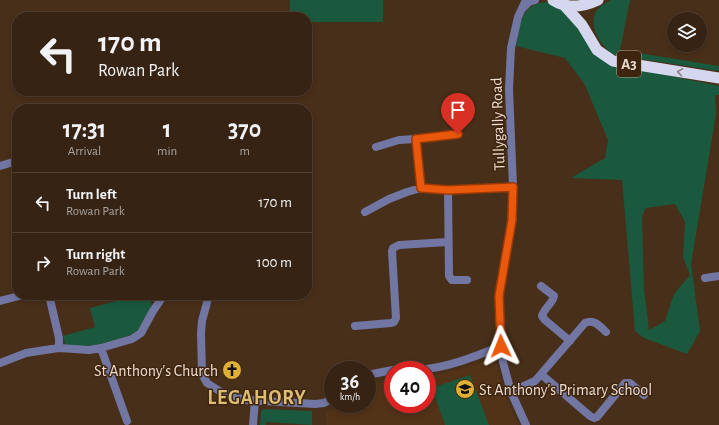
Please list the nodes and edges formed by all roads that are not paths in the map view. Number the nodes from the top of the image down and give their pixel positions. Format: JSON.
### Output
{"nodes":[{"id":1,"x":526,"y":0,"type":"edge"},
{"id":2,"x":536,"y":0,"type":"edge"},
{"id":3,"x":553,"y":0,"type":"edge"},
{"id":4,"x":598,"y":0,"type":"edge"},
{"id":5,"x":564,"y":5,"type":"junction"},
{"id":6,"x":521,"y":10,"type":"junction"},
{"id":7,"x":719,"y":78,"type":"edge"},
{"id":8,"x":458,"y":134,"type":"dead end"},
{"id":9,"x":416,"y":139,"type":"junction"},
{"id":10,"x":376,"y":147,"type":"dead end"},
{"id":11,"x":12,"y":162,"type":"edge"},
{"id":12,"x":0,"y":166,"type":"edge"},
{"id":13,"x":513,"y":187,"type":"junction"},
{"id":14,"x":421,"y":188,"type":"junction"},
{"id":15,"x":448,"y":190,"type":"junction"},
{"id":16,"x":365,"y":212,"type":"dead end"},
{"id":17,"x":448,"y":242,"type":"junction"},
{"id":18,"x":719,"y":276,"type":"edge"},
{"id":19,"x":705,"y":278,"type":"dead end"},
{"id":20,"x":467,"y":280,"type":"dead end"},
{"id":21,"x":541,"y":286,"type":"dead end"},
{"id":22,"x":12,"y":298,"type":"edge"},
{"id":23,"x":50,"y":300,"type":"edge"},
{"id":24,"x":161,"y":300,"type":"edge"},
{"id":25,"x":208,"y":300,"type":"edge"},
{"id":26,"x":0,"y":301,"type":"edge"},
{"id":27,"x":354,"y":326,"type":"dead end"},
{"id":28,"x":606,"y":332,"type":"dead end"},
{"id":29,"x":570,"y":341,"type":"junction"},
{"id":30,"x":501,"y":346,"type":"junction"},
{"id":31,"x":59,"y":348,"type":"junction"},
{"id":32,"x":101,"y":348,"type":"junction"},
{"id":33,"x":0,"y":363,"type":"edge"},
{"id":34,"x":436,"y":367,"type":"edge"},
{"id":35,"x":542,"y":374,"type":"junction"},
{"id":36,"x":511,"y":392,"type":"junction"},
{"id":37,"x":644,"y":395,"type":"dead end"},
{"id":38,"x":255,"y":400,"type":"junction"},
{"id":39,"x":324,"y":403,"type":"edge"},
{"id":40,"x":127,"y":421,"type":"dead end"},
{"id":41,"x":253,"y":425,"type":"edge"},
{"id":42,"x":526,"y":425,"type":"edge"}],
"edges":[{"from":1,"to":6,"type":"street","name":"Tullygally Road"},
{"from":2,"to":6,"type":"street"},
{"from":3,"to":5,"type":"highway","number":"A3"},
{"from":4,"to":5,"type":"highway","number":"A3"},
{"from":7,"to":5,"type":"highway","number":"A3","one_way":true},
{"from":6,"to":13,"type":"street","name":"Tullygally Road"},
{"from":8,"to":9,"type":"street"},
{"from":9,"to":10,"type":"street"},
{"from":9,"to":14,"type":"street"},
{"from":11,"to":12,"type":"street"},
{"from":13,"to":15,"type":"street"},
{"from":13,"to":30,"type":"street","name":"Tullygally Road"},
{"from":14,"to":15,"type":"street"},
{"from":14,"to":16,"type":"street"},
{"from":15,"to":17,"type":"street"},
{"from":17,"to":20,"type":"street"},
{"from":17,"to":27,"type":"street"},
{"from":18,"to":19,"type":"street"},
{"from":21,"to":29,"type":"street"},
{"from":22,"to":26,"type":"street"},
{"from":23,"to":31,"type":"street"},
{"from":24,"to":32,"type":"street"},
{"from":25,"to":38,"type":"street"},
{"from":28,"to":29,"type":"street"},
{"from":29,"to":35,"type":"street"},
{"from":30,"to":34,"type":"street"},
{"from":30,"to":36,"type":"street","name":"Tullygally Road"},
{"from":31,"to":32,"type":"street"},
{"from":31,"to":33,"type":"street"},
{"from":32,"to":40,"type":"street"},
{"from":35,"to":36,"type":"street"},
{"from":35,"to":37,"type":"street"},
{"from":36,"to":42,"type":"street","name":"Tullygally Road"},
{"from":38,"to":39,"type":"street"},
{"from":38,"to":41,"type":"street"}]}
